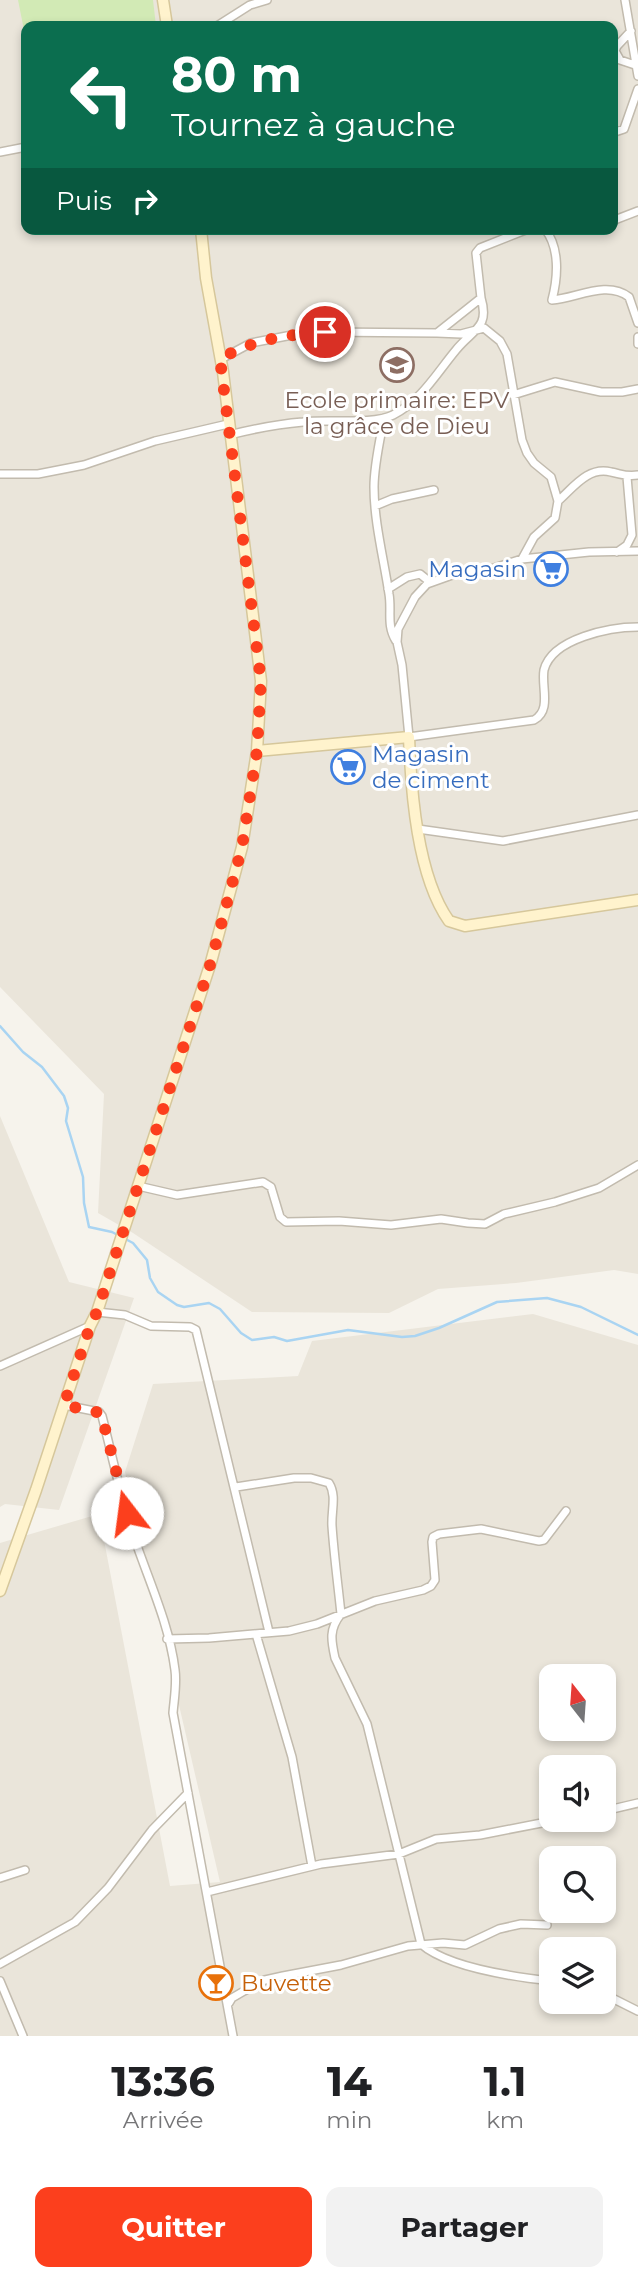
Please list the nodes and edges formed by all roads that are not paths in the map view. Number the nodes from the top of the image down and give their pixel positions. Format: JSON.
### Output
{"nodes":[{"id":1,"x":163,"y":0,"type":"edge"},
{"id":2,"x":267,"y":0,"type":"edge"},
{"id":3,"x":625,"y":0,"type":"edge"},
{"id":4,"x":166,"y":21,"type":"edge"},
{"id":5,"x":225,"y":21,"type":"edge"},
{"id":6,"x":631,"y":32,"type":"junction"},
{"id":7,"x":618,"y":45,"type":"edge"},
{"id":8,"x":618,"y":56,"type":"edge"},
{"id":9,"x":636,"y":60,"type":"edge"},
{"id":10,"x":638,"y":76,"type":"edge"},
{"id":11,"x":638,"y":89,"type":"edge"},
{"id":12,"x":618,"y":131,"type":"edge"},
{"id":13,"x":21,"y":148,"type":"edge"},
{"id":14,"x":0,"y":152,"type":"edge"},
{"id":15,"x":638,"y":211,"type":"edge"},
{"id":16,"x":618,"y":219,"type":"edge"},
{"id":17,"x":202,"y":235,"type":"edge"},
{"id":18,"x":512,"y":235,"type":"edge"},
{"id":19,"x":548,"y":235,"type":"edge"},
{"id":20,"x":481,"y":298,"type":"junction"},
{"id":21,"x":454,"y":317,"type":"junction"},
{"id":22,"x":638,"y":323,"type":"edge"},
{"id":23,"x":474,"y":331,"type":"junction"},
{"id":24,"x":437,"y":333,"type":"junction"},
{"id":25,"x":461,"y":334,"type":"junction"},
{"id":26,"x":638,"y":337,"type":"edge"},
{"id":27,"x":638,"y":344,"type":"edge"},
{"id":28,"x":220,"y":359,"type":"junction"},
{"id":29,"x":638,"y":389,"type":"edge"},
{"id":30,"x":513,"y":395,"type":"junction"},
{"id":31,"x":384,"y":418,"type":"junction"},
{"id":32,"x":228,"y":430,"type":"junction"},
{"id":33,"x":0,"y":474,"type":"edge"},
{"id":34,"x":638,"y":475,"type":"edge"},
{"id":35,"x":627,"y":477,"type":"junction"},
{"id":36,"x":434,"y":490,"type":"dead end"},
{"id":37,"x":558,"y":501,"type":"junction"},
{"id":38,"x":375,"y":506,"type":"junction"},
{"id":39,"x":638,"y":551,"type":"edge"},
{"id":40,"x":617,"y":552,"type":"junction"},
{"id":41,"x":522,"y":559,"type":"junction"},
{"id":42,"x":430,"y":582,"type":"junction"},
{"id":43,"x":388,"y":589,"type":"junction"},
{"id":44,"x":389,"y":618,"type":"junction"},
{"id":45,"x":402,"y":618,"type":"junction"},
{"id":46,"x":638,"y":627,"type":"edge"},
{"id":47,"x":397,"y":642,"type":"junction"},
{"id":48,"x":409,"y":737,"type":"junction"},
{"id":49,"x":257,"y":751,"type":"junction"},
{"id":50,"x":638,"y":815,"type":"edge"},
{"id":51,"x":418,"y":829,"type":"junction"},
{"id":52,"x":638,"y":900,"type":"edge"},
{"id":53,"x":638,"y":1165,"type":"edge"},
{"id":54,"x":138,"y":1186,"type":"junction"},
{"id":55,"x":97,"y":1312,"type":"junction"},
{"id":56,"x":90,"y":1326,"type":"junction"},
{"id":57,"x":0,"y":1366,"type":"edge"},
{"id":58,"x":64,"y":1405,"type":"junction"},
{"id":59,"x":236,"y":1487,"type":"junction"},
{"id":60,"x":566,"y":1511,"type":"dead end"},
{"id":61,"x":0,"y":1591,"type":"edge"},
{"id":62,"x":341,"y":1614,"type":"junction"},
{"id":63,"x":269,"y":1632,"type":"junction"},
{"id":64,"x":256,"y":1634,"type":"junction"},
{"id":65,"x":167,"y":1639,"type":"junction"},
{"id":66,"x":188,"y":1793,"type":"junction"},
{"id":67,"x":638,"y":1803,"type":"edge"},
{"id":68,"x":616,"y":1808,"type":"edge"},
{"id":69,"x":539,"y":1824,"type":"edge"},
{"id":70,"x":399,"y":1854,"type":"junction"},
{"id":71,"x":312,"y":1866,"type":"junction"},
{"id":72,"x":25,"y":1870,"type":"dead end"},
{"id":73,"x":0,"y":1878,"type":"edge"},
{"id":74,"x":207,"y":1892,"type":"junction"},
{"id":75,"x":547,"y":1926,"type":"dead end"},
{"id":76,"x":421,"y":1944,"type":"junction"},
{"id":77,"x":0,"y":1964,"type":"edge"},
{"id":78,"x":0,"y":1980,"type":"edge"},
{"id":79,"x":539,"y":1980,"type":"edge"},
{"id":80,"x":616,"y":2000,"type":"edge"},
{"id":81,"x":229,"y":2004,"type":"junction"},
{"id":82,"x":638,"y":2011,"type":"edge"},
{"id":83,"x":23,"y":2036,"type":"edge"},
{"id":84,"x":233,"y":2036,"type":"edge"}],
"edges":[{"from":1,"to":4,"type":"street"},
{"from":2,"to":5,"type":"street"},
{"from":3,"to":6,"type":"street"},
{"from":6,"to":7,"type":"street"},
{"from":6,"to":9,"type":"street"},
{"from":8,"to":9,"type":"street"},
{"from":9,"to":10,"type":"street"},
{"from":11,"to":12,"type":"street"},
{"from":13,"to":14,"type":"street"},
{"from":15,"to":16,"type":"street"},
{"from":17,"to":28,"type":"street"},
{"from":18,"to":20,"type":"street"},
{"from":19,"to":22,"type":"street"},
{"from":20,"to":21,"type":"street"},
{"from":20,"to":23,"type":"street"},
{"from":21,"to":24,"type":"street"},
{"from":21,"to":25,"type":"street"},
{"from":23,"to":25,"type":"street"},
{"from":23,"to":30,"type":"street"},
{"from":23,"to":31,"type":"street"},
{"from":24,"to":25,"type":"street"},
{"from":24,"to":28,"type":"street"},
{"from":26,"to":27,"type":"street"},
{"from":28,"to":32,"type":"street"},
{"from":29,"to":30,"type":"street"},
{"from":30,"to":37,"type":"street"},
{"from":31,"to":32,"type":"street"},
{"from":31,"to":38,"type":"street"},
{"from":32,"to":33,"type":"street"},
{"from":32,"to":49,"type":"street"},
{"from":34,"to":35,"type":"street"},
{"from":35,"to":37,"type":"street"},
{"from":35,"to":40,"type":"street"},
{"from":36,"to":38,"type":"street"},
{"from":37,"to":41,"type":"street"},
{"from":38,"to":43,"type":"street"},
{"from":39,"to":40,"type":"street"},
{"from":40,"to":41,"type":"street"},
{"from":41,"to":42,"type":"street"},
{"from":42,"to":43,"type":"street"},
{"from":42,"to":45,"type":"street"},
{"from":43,"to":44,"type":"street"},
{"from":44,"to":45,"type":"street"},
{"from":44,"to":47,"type":"street"},
{"from":45,"to":47,"type":"street"},
{"from":46,"to":48,"type":"street"},
{"from":47,"to":48,"type":"street"},
{"from":48,"to":49,"type":"street"},
{"from":48,"to":51,"type":"street"},
{"from":49,"to":54,"type":"street"},
{"from":50,"to":51,"type":"street"},
{"from":51,"to":52,"type":"street"},
{"from":53,"to":54,"type":"street"},
{"from":54,"to":55,"type":"street"},
{"from":55,"to":56,"type":"street"},
{"from":55,"to":59,"type":"street"},
{"from":56,"to":57,"type":"street"},
{"from":56,"to":58,"type":"street"},
{"from":58,"to":61,"type":"street"},
{"from":58,"to":65,"type":"street"},
{"from":59,"to":62,"type":"street"},
{"from":59,"to":63,"type":"street"},
{"from":60,"to":62,"type":"street"},
{"from":62,"to":63,"type":"street"},
{"from":62,"to":70,"type":"street"},
{"from":63,"to":64,"type":"street"},
{"from":64,"to":65,"type":"street"},
{"from":64,"to":71,"type":"street"},
{"from":65,"to":66,"type":"street"},
{"from":66,"to":74,"type":"street"},
{"from":66,"to":77,"type":"street"},
{"from":67,"to":68,"type":"street"},
{"from":69,"to":70,"type":"street"},
{"from":70,"to":71,"type":"street"},
{"from":70,"to":76,"type":"street"},
{"from":71,"to":74,"type":"street"},
{"from":72,"to":73,"type":"street"},
{"from":74,"to":81,"type":"street"},
{"from":75,"to":76,"type":"street"},
{"from":76,"to":79,"type":"street"},
{"from":76,"to":81,"type":"street"},
{"from":78,"to":83,"type":"street"},
{"from":80,"to":82,"type":"street"},
{"from":81,"to":84,"type":"street"}]}
